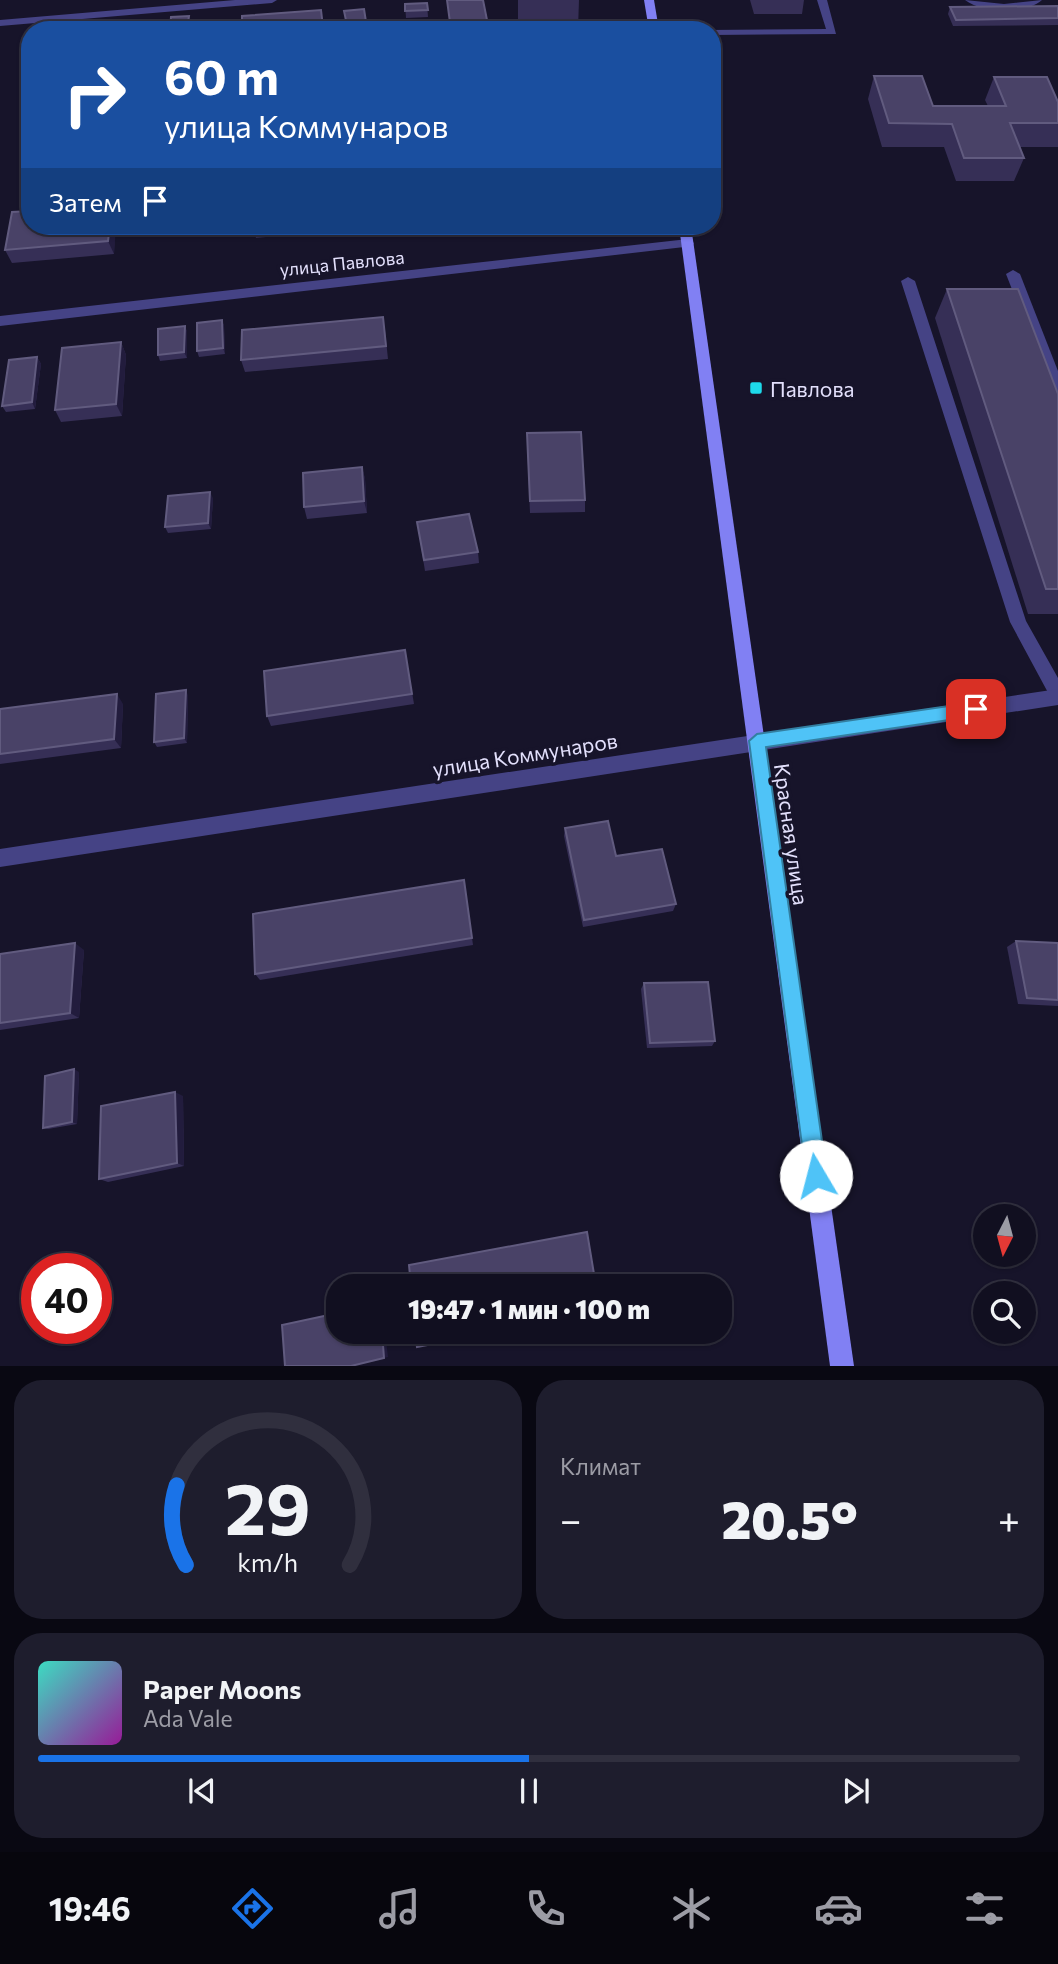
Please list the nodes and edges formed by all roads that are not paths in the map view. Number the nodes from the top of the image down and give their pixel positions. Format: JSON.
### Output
{"nodes":[{"id":1,"x":272,"y":0,"type":"edge"},
{"id":2,"x":649,"y":0,"type":"edge"},
{"id":3,"x":822,"y":0,"type":"edge"},
{"id":4,"x":970,"y":0,"type":"edge"},
{"id":5,"x":1037,"y":0,"type":"edge"},
{"id":6,"x":21,"y":21,"type":"edge"},
{"id":7,"x":24,"y":21,"type":"edge"},
{"id":8,"x":652,"y":21,"type":"edge"},
{"id":9,"x":0,"y":23,"type":"edge"},
{"id":10,"x":721,"y":33,"type":"edge"},
{"id":11,"x":679,"y":235,"type":"edge"},
{"id":12,"x":687,"y":235,"type":"edge"},
{"id":13,"x":1013,"y":274,"type":"dead end"},
{"id":14,"x":908,"y":281,"type":"dead end"},
{"id":15,"x":0,"y":321,"type":"edge"},
{"id":16,"x":1058,"y":389,"type":"edge"},
{"id":17,"x":1058,"y":696,"type":"edge"},
{"id":18,"x":757,"y":741,"type":"junction"},
{"id":19,"x":0,"y":858,"type":"edge"},
{"id":20,"x":842,"y":1366,"type":"edge"}],
"edges":[{"from":1,"to":7,"type":"street"},
{"from":2,"to":8,"type":"street"},
{"from":3,"to":10,"type":"street"},
{"from":4,"to":5,"type":"street"},
{"from":6,"to":9,"type":"street"},
{"from":11,"to":15,"type":"street","name":"улица Павлова"},
{"from":12,"to":18,"type":"street","name":"Красная улица"},
{"from":13,"to":16,"type":"street"},
{"from":14,"to":17,"type":"street"},
{"from":17,"to":18,"type":"street","name":"улица Коммунаров"},
{"from":18,"to":19,"type":"street","name":"улица Коммунаров"},
{"from":18,"to":20,"type":"street","name":"Красная улица"}]}
